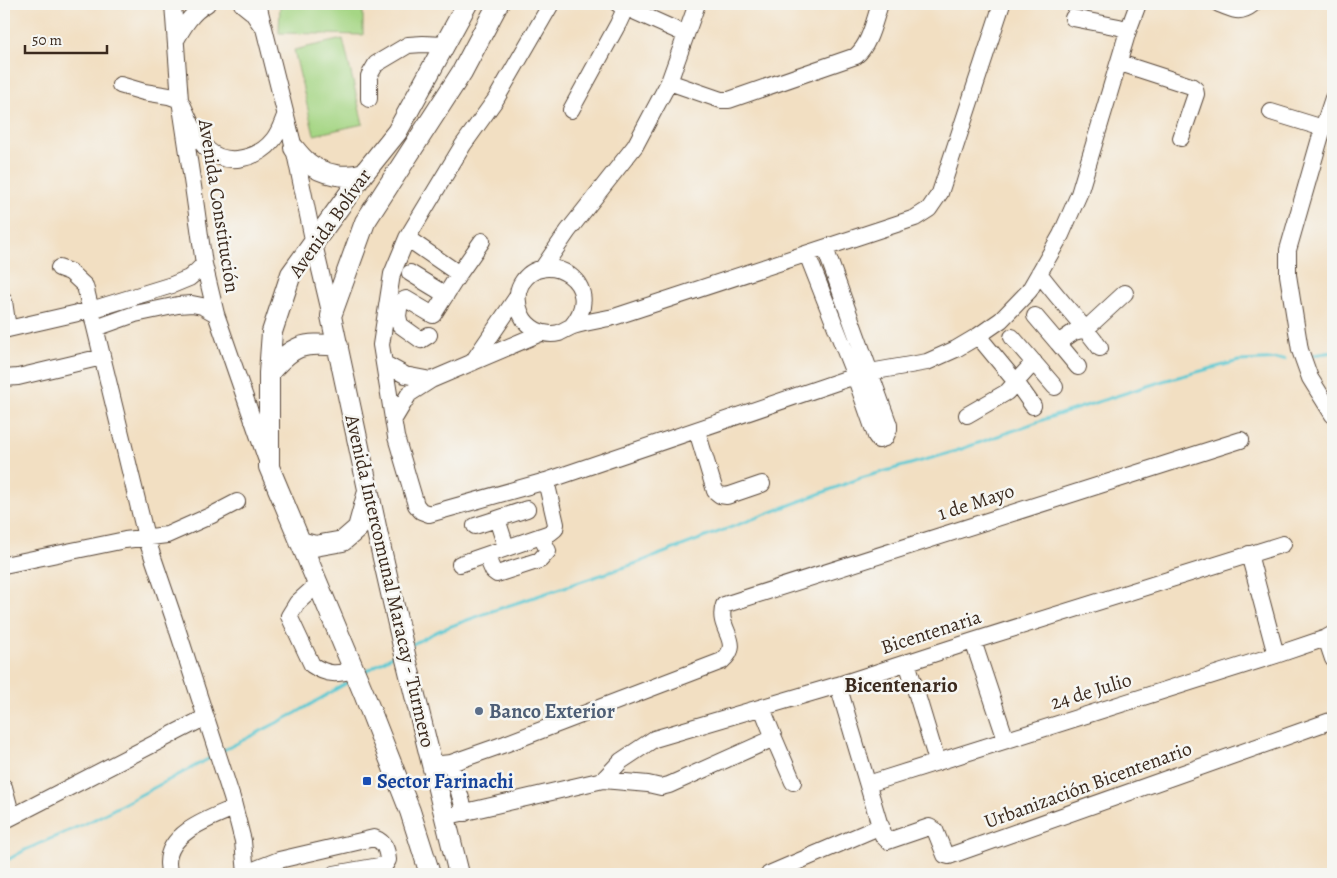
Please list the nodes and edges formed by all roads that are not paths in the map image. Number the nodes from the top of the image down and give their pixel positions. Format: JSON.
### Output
{"nodes":[{"id":1,"x":173,"y":4,"type":"edge"},
{"id":2,"x":207,"y":4,"type":"edge"},
{"id":3,"x":242,"y":4,"type":"edge"},
{"id":4,"x":258,"y":4,"type":"edge"},
{"id":5,"x":467,"y":4,"type":"edge"},
{"id":6,"x":498,"y":4,"type":"edge"},
{"id":7,"x":551,"y":4,"type":"edge"},
{"id":8,"x":697,"y":4,"type":"edge"},
{"id":9,"x":880,"y":4,"type":"edge"},
{"id":10,"x":1002,"y":4,"type":"edge"},
{"id":11,"x":1138,"y":4,"type":"edge"},
{"id":12,"x":1219,"y":4,"type":"edge"},
{"id":13,"x":1253,"y":4,"type":"edge"},
{"id":14,"x":622,"y":5,"type":"edge"},
{"id":15,"x":1073,"y":18,"type":"dead end"},
{"id":16,"x":265,"y":31,"type":"junction"},
{"id":17,"x":1128,"y":31,"type":"junction"},
{"id":18,"x":686,"y":34,"type":"junction"},
{"id":19,"x":176,"y":40,"type":"junction"},
{"id":20,"x":444,"y":45,"type":"junction"},
{"id":21,"x":1120,"y":63,"type":"junction"},
{"id":22,"x":669,"y":82,"type":"junction"},
{"id":23,"x":120,"y":85,"type":"dead end"},
{"id":24,"x":1333,"y":98,"type":"edge"},
{"id":25,"x":180,"y":100,"type":"junction"},
{"id":26,"x":369,"y":100,"type":"dead end"},
{"id":27,"x":571,"y":110,"type":"dead end"},
{"id":28,"x":1272,"y":112,"type":"dead end"},
{"id":29,"x":285,"y":116,"type":"junction"},
{"id":30,"x":1323,"y":128,"type":"junction"},
{"id":31,"x":1181,"y":138,"type":"dead end"},
{"id":32,"x":294,"y":148,"type":"junction"},
{"id":33,"x":364,"y":173,"type":"junction"},
{"id":34,"x":568,"y":231,"type":"junction"},
{"id":35,"x":407,"y":238,"type":"junction"},
{"id":36,"x":482,"y":240,"type":"dead end"},
{"id":37,"x":314,"y":244,"type":"junction"},
{"id":38,"x":825,"y":248,"type":"junction"},
{"id":39,"x":807,"y":254,"type":"junction"},
{"id":40,"x":204,"y":264,"type":"junction"},
{"id":41,"x":59,"y":268,"type":"dead end"},
{"id":42,"x":542,"y":269,"type":"junction"},
{"id":43,"x":564,"y":271,"type":"junction"},
{"id":44,"x":410,"y":272,"type":"dead end"},
{"id":45,"x":1039,"y":273,"type":"junction"},
{"id":46,"x":458,"y":274,"type":"junction"},
{"id":47,"x":1125,"y":293,"type":"dead end"},
{"id":48,"x":446,"y":294,"type":"junction"},
{"id":49,"x":517,"y":297,"type":"junction"},
{"id":50,"x":4,"y":301,"type":"edge"},
{"id":51,"x":97,"y":307,"type":"junction"},
{"id":52,"x":582,"y":309,"type":"junction"},
{"id":53,"x":216,"y":314,"type":"junction"},
{"id":54,"x":331,"y":316,"type":"junction"},
{"id":55,"x":1035,"y":316,"type":"dead end"},
{"id":56,"x":614,"y":317,"type":"junction"},
{"id":57,"x":103,"y":326,"type":"junction"},
{"id":58,"x":571,"y":327,"type":"junction"},
{"id":59,"x":1086,"y":329,"type":"junction"},
{"id":60,"x":6,"y":330,"type":"edge"},
{"id":61,"x":541,"y":333,"type":"junction"},
{"id":62,"x":429,"y":335,"type":"dead end"},
{"id":63,"x":978,"y":336,"type":"junction"},
{"id":64,"x":1012,"y":337,"type":"dead end"},
{"id":65,"x":1058,"y":343,"type":"junction"},
{"id":66,"x":338,"y":346,"type":"junction"},
{"id":67,"x":1100,"y":348,"type":"dead end"},
{"id":68,"x":102,"y":357,"type":"junction"},
{"id":69,"x":1034,"y":362,"type":"junction"},
{"id":70,"x":472,"y":363,"type":"junction"},
{"id":71,"x":385,"y":364,"type":"junction"},
{"id":72,"x":1078,"y":367,"type":"dead end"},
{"id":73,"x":269,"y":372,"type":"junction"},
{"id":74,"x":862,"y":374,"type":"junction"},
{"id":75,"x":4,"y":378,"type":"edge"},
{"id":76,"x":431,"y":380,"type":"junction"},
{"id":77,"x":1016,"y":382,"type":"junction"},
{"id":78,"x":1056,"y":387,"type":"dead end"},
{"id":79,"x":1033,"y":406,"type":"dead end"},
{"id":80,"x":967,"y":415,"type":"dead end"},
{"id":81,"x":1333,"y":415,"type":"edge"},
{"id":82,"x":394,"y":419,"type":"junction"},
{"id":83,"x":697,"y":431,"type":"junction"},
{"id":84,"x":1241,"y":440,"type":"dead end"},
{"id":85,"x":269,"y":467,"type":"junction"},
{"id":86,"x":546,"y":481,"type":"junction"},
{"id":87,"x":762,"y":484,"type":"dead end"},
{"id":88,"x":368,"y":492,"type":"junction"},
{"id":89,"x":237,"y":502,"type":"dead end"},
{"id":90,"x":528,"y":509,"type":"dead end"},
{"id":91,"x":498,"y":519,"type":"junction"},
{"id":92,"x":475,"y":526,"type":"dead end"},
{"id":93,"x":541,"y":536,"type":"junction"},
{"id":94,"x":146,"y":537,"type":"junction"},
{"id":95,"x":300,"y":542,"type":"junction"},
{"id":96,"x":1282,"y":544,"type":"dead end"},
{"id":97,"x":506,"y":547,"type":"junction"},
{"id":98,"x":1249,"y":554,"type":"junction"},
{"id":99,"x":486,"y":555,"type":"junction"},
{"id":100,"x":4,"y":564,"type":"edge"},
{"id":101,"x":460,"y":564,"type":"dead end"},
{"id":102,"x":319,"y":583,"type":"junction"},
{"id":103,"x":1330,"y":636,"type":"edge"},
{"id":104,"x":973,"y":641,"type":"junction"},
{"id":105,"x":1276,"y":655,"type":"junction"},
{"id":106,"x":1333,"y":659,"type":"edge"},
{"id":107,"x":907,"y":662,"type":"junction"},
{"id":108,"x":355,"y":672,"type":"junction"},
{"id":109,"x":838,"y":685,"type":"junction"},
{"id":110,"x":762,"y":708,"type":"junction"},
{"id":111,"x":206,"y":717,"type":"junction"},
{"id":112,"x":1333,"y":720,"type":"edge"},
{"id":113,"x":774,"y":738,"type":"junction"},
{"id":114,"x":1006,"y":740,"type":"junction"},
{"id":115,"x":937,"y":762,"type":"junction"},
{"id":116,"x":441,"y":764,"type":"junction"},
{"id":117,"x":603,"y":780,"type":"junction"},
{"id":118,"x":793,"y":782,"type":"dead end"},
{"id":119,"x":868,"y":784,"type":"junction"},
{"id":120,"x":4,"y":787,"type":"edge"},
{"id":121,"x":234,"y":808,"type":"junction"},
{"id":122,"x":465,"y":813,"type":"junction"},
{"id":123,"x":444,"y":817,"type":"junction"},
{"id":124,"x":8,"y":819,"type":"edge"},
{"id":125,"x":881,"y":826,"type":"junction"},
{"id":126,"x":251,"y":873,"type":"edge"},
{"id":127,"x":169,"y":874,"type":"edge"},
{"id":128,"x":334,"y":874,"type":"edge"},
{"id":129,"x":430,"y":874,"type":"edge"},
{"id":130,"x":459,"y":874,"type":"edge"},
{"id":131,"x":769,"y":874,"type":"edge"}],
"edges":[{"from":1,"to":19,"type":"street","name":"Avenida Constitución"},
{"from":2,"to":19,"type":"street"},
{"from":3,"to":16,"type":"street"},
{"from":4,"to":16,"type":"street"},
{"from":5,"to":20,"type":"main road","name":"Avenida Bolívar"},
{"from":6,"to":54,"type":"main road","name":"Avenida Bolívar"},
{"from":7,"to":35,"type":"street"},
{"from":8,"to":18,"type":"street"},
{"from":9,"to":22,"type":"street"},
{"from":10,"to":38,"type":"street"},
{"from":11,"to":17,"type":"street"},
{"from":12,"to":13,"type":"street"},
{"from":14,"to":18,"type":"street"},
{"from":14,"to":27,"type":"street"},
{"from":15,"to":17,"type":"street"},
{"from":16,"to":29,"type":"street"},
{"from":17,"to":21,"type":"street"},
{"from":18,"to":22,"type":"street"},
{"from":19,"to":25,"type":"street","name":"Avenida Constitución"},
{"from":20,"to":26,"type":"street"},
{"from":20,"to":33,"type":"main road","name":"Avenida Bolívar"},
{"from":21,"to":31,"type":"street"},
{"from":21,"to":45,"type":"street"},
{"from":22,"to":34,"type":"street"},
{"from":23,"to":25,"type":"street"},
{"from":24,"to":30,"type":"street"},
{"from":25,"to":29,"type":"street"},
{"from":25,"to":40,"type":"street","name":"Avenida Constitución"},
{"from":28,"to":30,"type":"street"},
{"from":29,"to":32,"type":"street"},
{"from":30,"to":81,"type":"street"},
{"from":32,"to":33,"type":"main road"},
{"from":32,"to":37,"type":"street"},
{"from":33,"to":37,"type":"main road","name":"Avenida Bolívar"},
{"from":34,"to":42,"type":"street"},
{"from":34,"to":43,"type":"street"},
{"from":35,"to":46,"type":"street"},
{"from":35,"to":71,"type":"street"},
{"from":36,"to":46,"type":"street"},
{"from":37,"to":54,"type":"street"},
{"from":37,"to":73,"type":"main road","name":"Avenida Bolívar"},
{"from":38,"to":39,"type":"street"},
{"from":38,"to":74,"type":"street"},
{"from":39,"to":56,"type":"street"},
{"from":39,"to":74,"type":"street"},
{"from":40,"to":51,"type":"street"},
{"from":40,"to":53,"type":"street","name":"Avenida Constitución"},
{"from":41,"to":51,"type":"street"},
{"from":42,"to":43,"type":"street"},
{"from":42,"to":49,"type":"street"},
{"from":43,"to":52,"type":"street"},
{"from":44,"to":48,"type":"street"},
{"from":45,"to":59,"type":"street"},
{"from":45,"to":63,"type":"street"},
{"from":46,"to":48,"type":"street"},
{"from":47,"to":59,"type":"street"},
{"from":48,"to":62,"type":"street"},
{"from":49,"to":61,"type":"street"},
{"from":49,"to":70,"type":"street"},
{"from":50,"to":60,"type":"street"},
{"from":51,"to":57,"type":"street"},
{"from":51,"to":60,"type":"street"},
{"from":52,"to":56,"type":"street"},
{"from":52,"to":58,"type":"street"},
{"from":53,"to":57,"type":"street"},
{"from":53,"to":85,"type":"street","name":"Avenida Constitución"},
{"from":54,"to":66,"type":"main road","name":"Avenida Intercomunal Maracay - Turmero"},
{"from":55,"to":65,"type":"street"},
{"from":56,"to":58,"type":"street"},
{"from":57,"to":68,"type":"street"},
{"from":58,"to":61,"type":"street"},
{"from":59,"to":65,"type":"street"},
{"from":59,"to":67,"type":"street"},
{"from":61,"to":70,"type":"street"},
{"from":63,"to":74,"type":"street"},
{"from":63,"to":77,"type":"street"},
{"from":64,"to":69,"type":"street"},
{"from":65,"to":72,"type":"street"},
{"from":66,"to":73,"type":"main road"},
{"from":66,"to":88,"type":"main road","name":"Avenida Intercomunal Maracay - Turmero"},
{"from":68,"to":75,"type":"street"},
{"from":68,"to":94,"type":"street"},
{"from":69,"to":77,"type":"street"},
{"from":69,"to":78,"type":"street"},
{"from":70,"to":76,"type":"street"},
{"from":71,"to":76,"type":"street"},
{"from":71,"to":82,"type":"street"},
{"from":73,"to":85,"type":"main road","name":"Avenida Bolívar"},
{"from":74,"to":83,"type":"street"},
{"from":76,"to":82,"type":"street"},
{"from":77,"to":79,"type":"street"},
{"from":77,"to":80,"type":"street"},
{"from":82,"to":86,"type":"street"},
{"from":83,"to":86,"type":"street"},
{"from":83,"to":87,"type":"street"},
{"from":84,"to":116,"type":"street","name":"1 de Mayo"},
{"from":85,"to":95,"type":"main road","name":"Avenida Intercomunal Maracay - Turmero"},
{"from":86,"to":93,"type":"street"},
{"from":88,"to":95,"type":"main road"},
{"from":88,"to":116,"type":"main road","name":"Avenida Intercomunal Maracay - Turmero"},
{"from":89,"to":94,"type":"street"},
{"from":90,"to":91,"type":"street"},
{"from":91,"to":92,"type":"street"},
{"from":91,"to":97,"type":"street"},
{"from":93,"to":97,"type":"street"},
{"from":93,"to":99,"type":"street"},
{"from":94,"to":100,"type":"street"},
{"from":94,"to":111,"type":"street"},
{"from":95,"to":102,"type":"main road","name":"Avenida Intercomunal Maracay - Turmero"},
{"from":96,"to":98,"type":"street","name":"Bicentenaria"},
{"from":97,"to":99,"type":"street"},
{"from":98,"to":104,"type":"street","name":"Bicentenaria"},
{"from":98,"to":105,"type":"street"},
{"from":99,"to":101,"type":"street"},
{"from":102,"to":108,"type":"main road","name":"Avenida Intercomunal Maracay - Turmero"},
{"from":102,"to":108,"type":"street"},
{"from":103,"to":105,"type":"street","name":"24 de Julio"},
{"from":103,"to":106,"type":"street"},
{"from":104,"to":107,"type":"street","name":"Bicentenaria"},
{"from":104,"to":114,"type":"street"},
{"from":105,"to":114,"type":"street","name":"24 de Julio"},
{"from":107,"to":109,"type":"street","name":"Bicentenaria"},
{"from":107,"to":115,"type":"street"},
{"from":108,"to":129,"type":"main road","name":"Avenida Intercomunal Maracay - Turmero"},
{"from":109,"to":110,"type":"street","name":"Bicentenaria"},
{"from":109,"to":119,"type":"street"},
{"from":110,"to":113,"type":"street"},
{"from":110,"to":117,"type":"street","name":"Bicentenaria"},
{"from":111,"to":121,"type":"street"},
{"from":111,"to":124,"type":"street"},
{"from":112,"to":125,"type":"street","name":"Urbanización Bicentenario"},
{"from":113,"to":117,"type":"street"},
{"from":113,"to":118,"type":"street"},
{"from":114,"to":115,"type":"street","name":"24 de Julio"},
{"from":115,"to":119,"type":"street","name":"24 de Julio"},
{"from":116,"to":122,"type":"street"},
{"from":116,"to":123,"type":"main road","name":"Avenida Intercomunal Maracay - Turmero"},
{"from":117,"to":122,"type":"street"},
{"from":119,"to":125,"type":"street"},
{"from":120,"to":124,"type":"street"},
{"from":121,"to":126,"type":"street"},
{"from":121,"to":127,"type":"street"},
{"from":122,"to":123,"type":"street"},
{"from":123,"to":130,"type":"main road","name":"Avenida Intercomunal Maracay - Turmero"},
{"from":125,"to":131,"type":"street"},
{"from":126,"to":128,"type":"street"}]}
